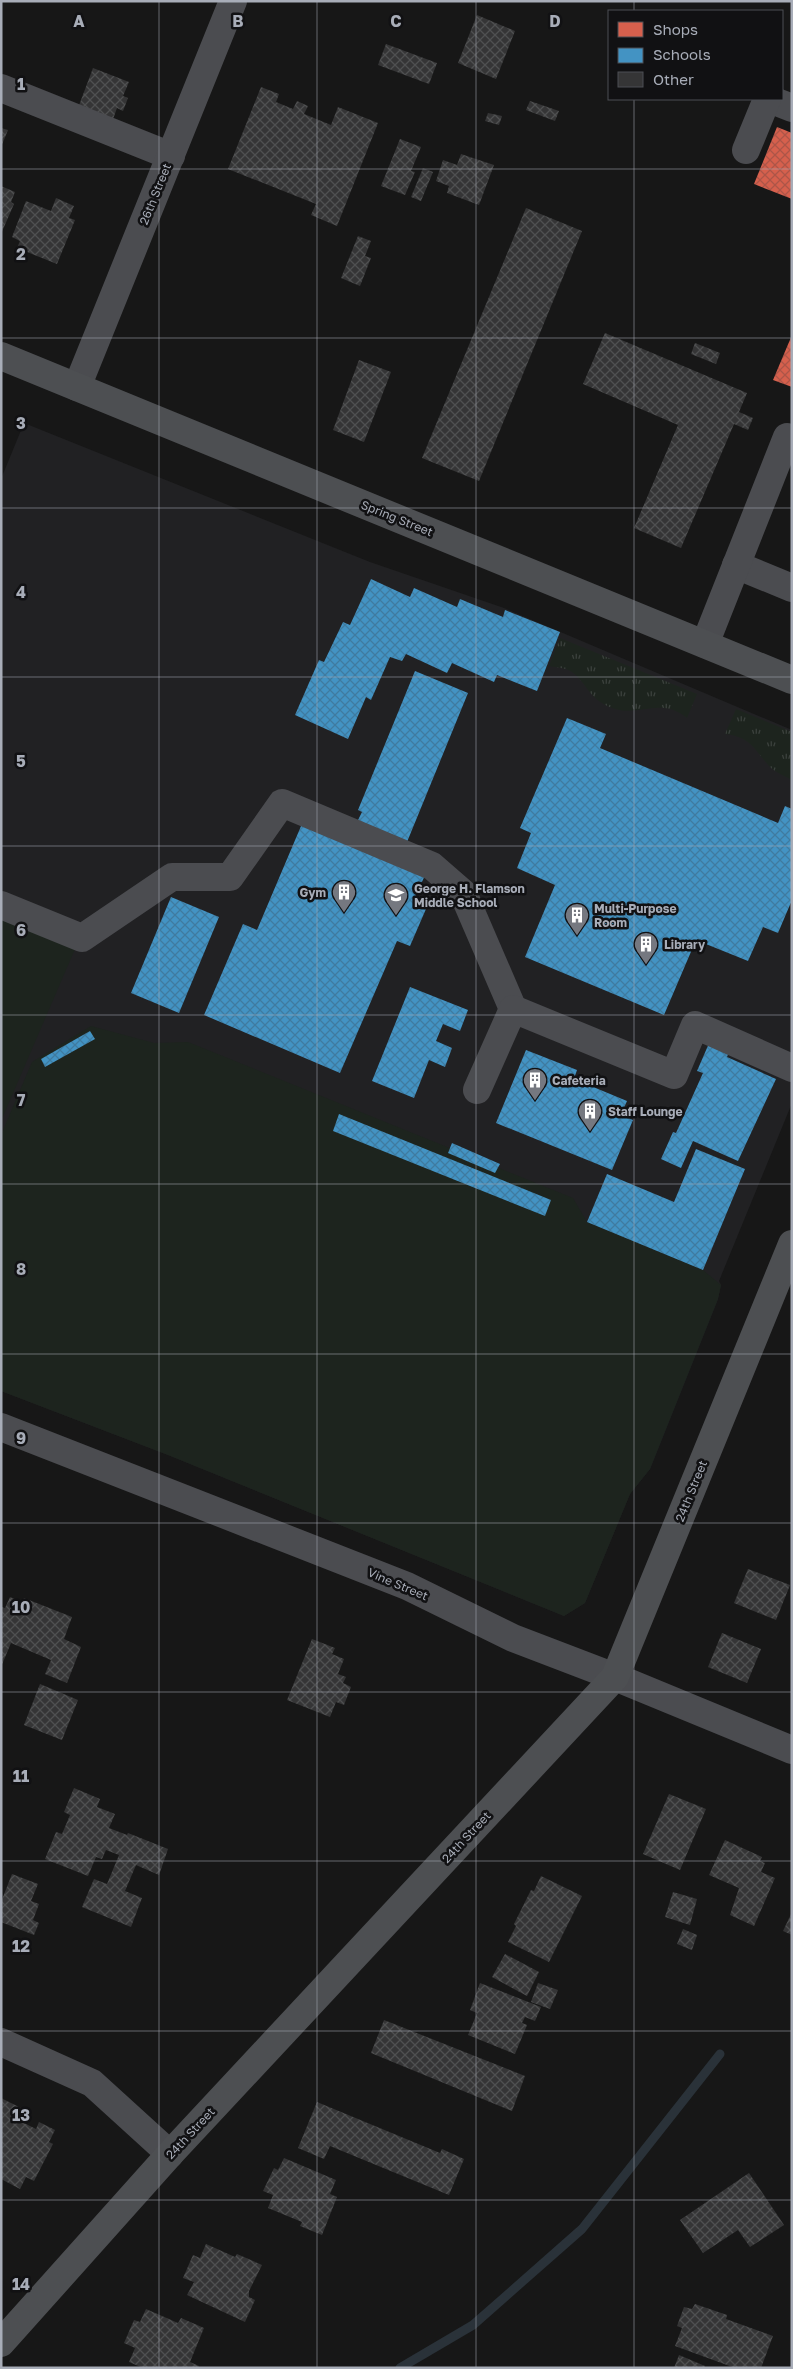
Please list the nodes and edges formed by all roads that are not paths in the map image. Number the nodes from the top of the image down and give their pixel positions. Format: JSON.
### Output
{"nodes":[{"id":1,"x":233,"y":1,"type":"edge"},
{"id":2,"x":1,"y":88,"type":"edge"},
{"id":3,"x":768,"y":100,"type":"edge"},
{"id":4,"x":771,"y":100,"type":"edge"},
{"id":5,"x":792,"y":108,"type":"edge"},
{"id":6,"x":746,"y":150,"type":"dead end"},
{"id":7,"x":171,"y":156,"type":"junction"},
{"id":8,"x":1,"y":356,"type":"edge"},
{"id":9,"x":76,"y":387,"type":"junction"},
{"id":10,"x":792,"y":439,"type":"edge"},
{"id":11,"x":736,"y":566,"type":"junction"},
{"id":12,"x":792,"y":588,"type":"edge"},
{"id":13,"x":705,"y":644,"type":"junction"},
{"id":14,"x":792,"y":680,"type":"edge"},
{"id":15,"x":1,"y":905,"type":"edge"},
{"id":16,"x":513,"y":1009,"type":"junction"},
{"id":17,"x":792,"y":1068,"type":"edge"},
{"id":18,"x":477,"y":1090,"type":"dead end"},
{"id":19,"x":792,"y":1244,"type":"edge"},
{"id":20,"x":1,"y":1427,"type":"edge"},
{"id":21,"x":615,"y":1677,"type":"junction"},
{"id":22,"x":792,"y":1750,"type":"edge"},
{"id":23,"x":1,"y":2042,"type":"edge"},
{"id":24,"x":170,"y":2154,"type":"junction"},
{"id":25,"x":1,"y":2343,"type":"edge"}],
"edges":[{"from":1,"to":7,"type":"street","name":"26th Street"},
{"from":2,"to":7,"type":"street"},
{"from":3,"to":6,"type":"street"},
{"from":4,"to":5,"type":"street"},
{"from":7,"to":9,"type":"street","name":"26th Street"},
{"from":8,"to":9,"type":"main road","name":"Spring Street"},
{"from":9,"to":13,"type":"main road","name":"Spring Street"},
{"from":10,"to":11,"type":"street"},
{"from":11,"to":12,"type":"street"},
{"from":11,"to":13,"type":"street"},
{"from":13,"to":14,"type":"main road","name":"Spring Street"},
{"from":15,"to":16,"type":"street"},
{"from":16,"to":17,"type":"street"},
{"from":16,"to":18,"type":"street"},
{"from":19,"to":21,"type":"main road","name":"24th Street"},
{"from":20,"to":21,"type":"street","name":"Vine Street"},
{"from":21,"to":22,"type":"street","name":"Vine Street"},
{"from":21,"to":24,"type":"main road","name":"24th Street"},
{"from":23,"to":24,"type":"street"},
{"from":24,"to":25,"type":"main road","name":"24th Street"}]}
